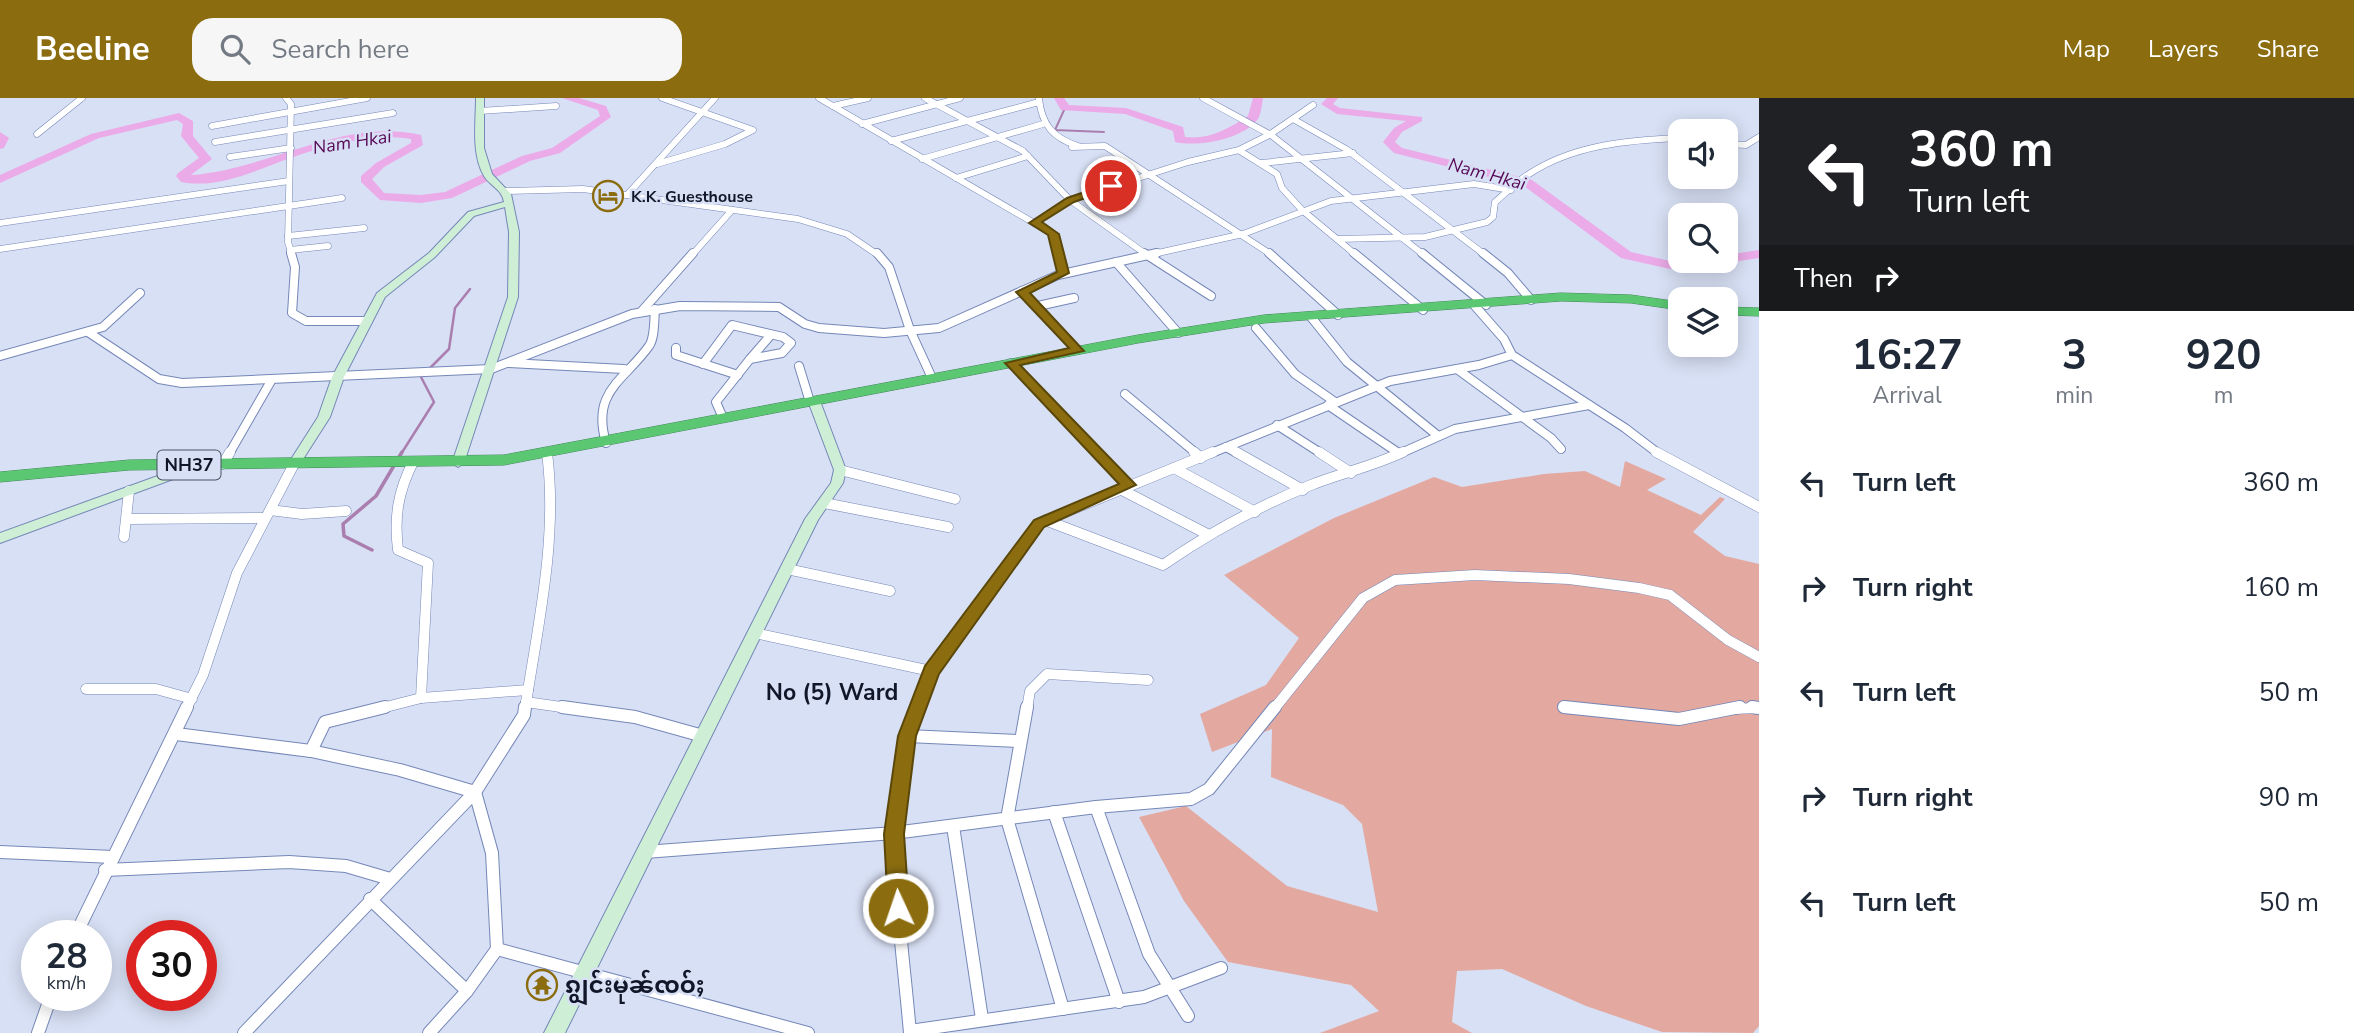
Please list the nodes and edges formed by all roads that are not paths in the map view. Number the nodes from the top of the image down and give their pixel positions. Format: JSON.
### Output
{"nodes":[{"id":1,"x":82,"y":98,"type":"edge"},
{"id":2,"x":286,"y":98,"type":"edge"},
{"id":3,"x":367,"y":98,"type":"edge"},
{"id":4,"x":480,"y":98,"type":"edge"},
{"id":5,"x":662,"y":98,"type":"edge"},
{"id":6,"x":715,"y":98,"type":"edge"},
{"id":7,"x":819,"y":98,"type":"edge"},
{"id":8,"x":868,"y":98,"type":"edge"},
{"id":9,"x":925,"y":98,"type":"edge"},
{"id":10,"x":960,"y":98,"type":"edge"},
{"id":11,"x":1203,"y":98,"type":"edge"},
{"id":12,"x":1039,"y":100,"type":"edge"},
{"id":13,"x":937,"y":104,"type":"junction"},
{"id":14,"x":1313,"y":105,"type":"dead end"},
{"id":15,"x":556,"y":106,"type":"dead end"},
{"id":16,"x":833,"y":106,"type":"junction"},
{"id":17,"x":703,"y":110,"type":"junction"},
{"id":18,"x":480,"y":111,"type":"junction"},
{"id":19,"x":289,"y":113,"type":"junction"},
{"id":20,"x":393,"y":113,"type":"dead end"},
{"id":21,"x":1293,"y":119,"type":"junction"},
{"id":22,"x":966,"y":120,"type":"junction"},
{"id":23,"x":862,"y":124,"type":"junction"},
{"id":24,"x":1043,"y":124,"type":"junction"},
{"id":25,"x":212,"y":126,"type":"dead end"},
{"id":26,"x":290,"y":130,"type":"junction"},
{"id":27,"x":37,"y":134,"type":"dead end"},
{"id":28,"x":1271,"y":135,"type":"junction"},
{"id":29,"x":1759,"y":137,"type":"edge"},
{"id":30,"x":999,"y":138,"type":"junction"},
{"id":31,"x":1668,"y":139,"type":"edge"},
{"id":32,"x":891,"y":141,"type":"junction"},
{"id":33,"x":215,"y":142,"type":"dead end"},
{"id":34,"x":1738,"y":145,"type":"edge"},
{"id":35,"x":1240,"y":151,"type":"junction"},
{"id":36,"x":290,"y":152,"type":"junction"},
{"id":37,"x":1353,"y":153,"type":"junction"},
{"id":38,"x":1028,"y":156,"type":"junction"},
{"id":39,"x":230,"y":157,"type":"dead end"},
{"id":40,"x":1303,"y":158,"type":"junction"},
{"id":41,"x":922,"y":159,"type":"junction"},
{"id":42,"x":1262,"y":163,"type":"junction"},
{"id":43,"x":657,"y":164,"type":"junction"},
{"id":44,"x":1149,"y":174,"type":"junction"},
{"id":45,"x":956,"y":178,"type":"junction"},
{"id":46,"x":289,"y":181,"type":"junction"},
{"id":47,"x":1511,"y":190,"type":"junction"},
{"id":48,"x":505,"y":191,"type":"junction"},
{"id":49,"x":1404,"y":192,"type":"junction"},
{"id":50,"x":627,"y":195,"type":"junction"},
{"id":51,"x":342,"y":198,"type":"dead end"},
{"id":52,"x":1351,"y":199,"type":"junction"},
{"id":53,"x":1070,"y":200,"type":"junction"},
{"id":54,"x":509,"y":203,"type":"junction"},
{"id":55,"x":289,"y":205,"type":"junction"},
{"id":56,"x":732,"y":210,"type":"junction"},
{"id":57,"x":1302,"y":210,"type":"junction"},
{"id":58,"x":0,"y":223,"type":"edge"},
{"id":59,"x":1034,"y":223,"type":"junction"},
{"id":60,"x":364,"y":228,"type":"dead end"},
{"id":61,"x":1451,"y":229,"type":"junction"},
{"id":62,"x":1243,"y":234,"type":"junction"},
{"id":63,"x":288,"y":236,"type":"junction"},
{"id":64,"x":1400,"y":237,"type":"junction"},
{"id":65,"x":1337,"y":239,"type":"junction"},
{"id":66,"x":328,"y":246,"type":"dead end"},
{"id":67,"x":0,"y":248,"type":"edge"},
{"id":68,"x":290,"y":250,"type":"junction"},
{"id":69,"x":1147,"y":255,"type":"junction"},
{"id":70,"x":1116,"y":262,"type":"junction"},
{"id":71,"x":1063,"y":273,"type":"junction"},
{"id":72,"x":1022,"y":292,"type":"junction"},
{"id":73,"x":140,"y":293,"type":"dead end"},
{"id":74,"x":1212,"y":296,"type":"dead end"},
{"id":75,"x":1074,"y":298,"type":"dead end"},
{"id":76,"x":1531,"y":300,"type":"junction"},
{"id":77,"x":1668,"y":304,"type":"edge"},
{"id":78,"x":1480,"y":305,"type":"junction"},
{"id":79,"x":1038,"y":306,"type":"junction"},
{"id":80,"x":655,"y":309,"type":"junction"},
{"id":81,"x":1423,"y":310,"type":"junction"},
{"id":82,"x":1738,"y":311,"type":"edge"},
{"id":83,"x":640,"y":312,"type":"junction"},
{"id":84,"x":1756,"y":313,"type":"edge"},
{"id":85,"x":1338,"y":315,"type":"junction"},
{"id":86,"x":1311,"y":317,"type":"junction"},
{"id":87,"x":368,"y":321,"type":"junction"},
{"id":88,"x":1256,"y":328,"type":"dead end"},
{"id":89,"x":910,"y":330,"type":"junction"},
{"id":90,"x":89,"y":332,"type":"junction"},
{"id":91,"x":1178,"y":333,"type":"junction"},
{"id":92,"x":770,"y":336,"type":"junction"},
{"id":93,"x":676,"y":348,"type":"dead end"},
{"id":94,"x":1077,"y":351,"type":"junction"},
{"id":95,"x":1512,"y":355,"type":"junction"},
{"id":96,"x":0,"y":356,"type":"edge"},
{"id":97,"x":750,"y":359,"type":"junction"},
{"id":98,"x":507,"y":363,"type":"junction"},
{"id":99,"x":1011,"y":363,"type":"junction"},
{"id":100,"x":703,"y":365,"type":"junction"},
{"id":101,"x":799,"y":366,"type":"dead end"},
{"id":102,"x":491,"y":369,"type":"junction"},
{"id":103,"x":624,"y":369,"type":"junction"},
{"id":104,"x":1457,"y":369,"type":"junction"},
{"id":105,"x":738,"y":375,"type":"junction"},
{"id":106,"x":338,"y":377,"type":"junction"},
{"id":107,"x":932,"y":378,"type":"junction"},
{"id":108,"x":271,"y":381,"type":"junction"},
{"id":109,"x":1377,"y":387,"type":"junction"},
{"id":110,"x":1125,"y":394,"type":"dead end"},
{"id":111,"x":812,"y":401,"type":"junction"},
{"id":112,"x":1331,"y":404,"type":"junction"},
{"id":113,"x":1589,"y":405,"type":"junction"},
{"id":114,"x":723,"y":418,"type":"junction"},
{"id":115,"x":1523,"y":418,"type":"junction"},
{"id":116,"x":1277,"y":425,"type":"junction"},
{"id":117,"x":1437,"y":435,"type":"junction"},
{"id":118,"x":606,"y":443,"type":"junction"},
{"id":119,"x":1226,"y":447,"type":"junction"},
{"id":120,"x":1561,"y":449,"type":"dead end"},
{"id":121,"x":547,"y":453,"type":"junction"},
{"id":122,"x":1397,"y":453,"type":"junction"},
{"id":123,"x":1201,"y":457,"type":"junction"},
{"id":124,"x":413,"y":462,"type":"junction"},
{"id":125,"x":458,"y":463,"type":"junction"},
{"id":126,"x":223,"y":464,"type":"junction"},
{"id":127,"x":294,"y":464,"type":"junction"},
{"id":128,"x":199,"y":465,"type":"junction"},
{"id":129,"x":1174,"y":468,"type":"junction"},
{"id":130,"x":840,"y":470,"type":"junction"},
{"id":131,"x":1351,"y":473,"type":"junction"},
{"id":132,"x":0,"y":477,"type":"edge"},
{"id":133,"x":1125,"y":487,"type":"junction"},
{"id":134,"x":1303,"y":490,"type":"junction"},
{"id":135,"x":129,"y":491,"type":"junction"},
{"id":136,"x":955,"y":499,"type":"dead end"},
{"id":137,"x":824,"y":503,"type":"junction"},
{"id":138,"x":1759,"y":507,"type":"edge"},
{"id":139,"x":346,"y":511,"type":"dead end"},
{"id":140,"x":1255,"y":512,"type":"junction"},
{"id":141,"x":268,"y":514,"type":"junction"},
{"id":142,"x":127,"y":519,"type":"junction"},
{"id":143,"x":1045,"y":520,"type":"junction"},
{"id":144,"x":948,"y":527,"type":"dead end"},
{"id":145,"x":1207,"y":534,"type":"junction"},
{"id":146,"x":124,"y":537,"type":"dead end"},
{"id":147,"x":0,"y":538,"type":"edge"},
{"id":148,"x":787,"y":569,"type":"junction"},
{"id":149,"x":890,"y":591,"type":"dead end"},
{"id":150,"x":755,"y":633,"type":"junction"},
{"id":151,"x":1759,"y":657,"type":"edge"},
{"id":152,"x":931,"y":671,"type":"junction"},
{"id":153,"x":1148,"y":680,"type":"dead end"},
{"id":154,"x":86,"y":689,"type":"dead end"},
{"id":155,"x":527,"y":696,"type":"junction"},
{"id":156,"x":421,"y":698,"type":"junction"},
{"id":157,"x":192,"y":699,"type":"junction"},
{"id":158,"x":1564,"y":707,"type":"dead end"},
{"id":159,"x":1759,"y":708,"type":"edge"},
{"id":160,"x":176,"y":734,"type":"junction"},
{"id":161,"x":703,"y":736,"type":"junction"},
{"id":162,"x":907,"y":736,"type":"junction"},
{"id":163,"x":1019,"y":741,"type":"junction"},
{"id":164,"x":312,"y":751,"type":"junction"},
{"id":165,"x":475,"y":792,"type":"junction"},
{"id":166,"x":1096,"y":807,"type":"junction"},
{"id":167,"x":1054,"y":813,"type":"junction"},
{"id":168,"x":1007,"y":819,"type":"junction"},
{"id":169,"x":953,"y":826,"type":"junction"},
{"id":170,"x":894,"y":834,"type":"junction"},
{"id":171,"x":0,"y":852,"type":"edge"},
{"id":172,"x":644,"y":852,"type":"junction"},
{"id":173,"x":113,"y":858,"type":"junction"},
{"id":174,"x":105,"y":870,"type":"junction"},
{"id":175,"x":390,"y":879,"type":"junction"},
{"id":176,"x":370,"y":900,"type":"junction"},
{"id":177,"x":82,"y":920,"type":"edge"},
{"id":178,"x":497,"y":949,"type":"junction"},
{"id":179,"x":1221,"y":968,"type":"dead end"},
{"id":180,"x":584,"y":973,"type":"junction"},
{"id":181,"x":1171,"y":987,"type":"junction"},
{"id":182,"x":467,"y":991,"type":"junction"},
{"id":183,"x":1119,"y":1002,"type":"junction"},
{"id":184,"x":1062,"y":1009,"type":"junction"},
{"id":185,"x":46,"y":1011,"type":"edge"},
{"id":186,"x":1188,"y":1016,"type":"dead end"},
{"id":187,"x":982,"y":1020,"type":"junction"},
{"id":188,"x":910,"y":1032,"type":"edge"},
{"id":189,"x":38,"y":1033,"type":"edge"},
{"id":190,"x":244,"y":1033,"type":"edge"},
{"id":191,"x":429,"y":1033,"type":"edge"},
{"id":192,"x":554,"y":1033,"type":"edge"},
{"id":193,"x":808,"y":1033,"type":"edge"}],
"edges":[{"from":1,"to":27,"type":"street"},
{"from":2,"to":19,"type":"street"},
{"from":3,"to":19,"type":"street"},
{"from":4,"to":18,"type":"street"},
{"from":5,"to":17,"type":"street"},
{"from":6,"to":17,"type":"street"},
{"from":7,"to":16,"type":"street"},
{"from":8,"to":16,"type":"street"},
{"from":9,"to":13,"type":"street"},
{"from":10,"to":13,"type":"street"},
{"from":11,"to":28,"type":"street"},
{"from":12,"to":22,"type":"street"},
{"from":12,"to":24,"type":"street"},
{"from":13,"to":22,"type":"street"},
{"from":13,"to":23,"type":"street"},
{"from":14,"to":21,"type":"street"},
{"from":15,"to":18,"type":"street"},
{"from":16,"to":23,"type":"street"},
{"from":17,"to":43,"type":"street"},
{"from":17,"to":43,"type":"street"},
{"from":18,"to":48,"type":"street"},
{"from":19,"to":25,"type":"street"},
{"from":19,"to":26,"type":"street"},
{"from":20,"to":26,"type":"street"},
{"from":21,"to":28,"type":"street"},
{"from":21,"to":37,"type":"street"},
{"from":22,"to":30,"type":"street"},
{"from":22,"to":32,"type":"street"},
{"from":23,"to":32,"type":"street"},
{"from":24,"to":30,"type":"street"},
{"from":24,"to":44,"type":"street"},
{"from":26,"to":33,"type":"street"},
{"from":26,"to":36,"type":"street"},
{"from":28,"to":35,"type":"street"},
{"from":28,"to":40,"type":"street"},
{"from":29,"to":34,"type":"street"},
{"from":30,"to":38,"type":"street"},
{"from":30,"to":41,"type":"street"},
{"from":31,"to":47,"type":"street"},
{"from":32,"to":41,"type":"street"},
{"from":35,"to":42,"type":"street"},
{"from":35,"to":44,"type":"street"},
{"from":36,"to":39,"type":"street"},
{"from":36,"to":46,"type":"street"},
{"from":37,"to":40,"type":"street"},
{"from":37,"to":49,"type":"street"},
{"from":38,"to":45,"type":"street"},
{"from":38,"to":53,"type":"street"},
{"from":40,"to":42,"type":"street"},
{"from":40,"to":52,"type":"street"},
{"from":41,"to":45,"type":"street"},
{"from":42,"to":57,"type":"street"},
{"from":43,"to":50,"type":"street"},
{"from":44,"to":53,"type":"street"},
{"from":44,"to":62,"type":"street"},
{"from":45,"to":59,"type":"street"},
{"from":46,"to":55,"type":"street"},
{"from":46,"to":58,"type":"street"},
{"from":47,"to":49,"type":"street"},
{"from":47,"to":61,"type":"street"},
{"from":48,"to":50,"type":"street"},
{"from":48,"to":54,"type":"street"},
{"from":49,"to":52,"type":"street"},
{"from":49,"to":61,"type":"street"},
{"from":50,"to":56,"type":"street"},
{"from":51,"to":55,"type":"street"},
{"from":52,"to":57,"type":"street"},
{"from":52,"to":64,"type":"street"},
{"from":53,"to":59,"type":"street"},
{"from":53,"to":69,"type":"street"},
{"from":54,"to":87,"type":"street"},
{"from":54,"to":102,"type":"street"},
{"from":55,"to":63,"type":"street"},
{"from":55,"to":67,"type":"street"},
{"from":56,"to":83,"type":"street"},
{"from":56,"to":89,"type":"street"},
{"from":57,"to":62,"type":"street"},
{"from":57,"to":65,"type":"street"},
{"from":59,"to":71,"type":"street"},
{"from":60,"to":63,"type":"street"},
{"from":61,"to":64,"type":"street"},
{"from":61,"to":76,"type":"street"},
{"from":62,"to":69,"type":"street"},
{"from":62,"to":85,"type":"street"},
{"from":63,"to":68,"type":"street"},
{"from":64,"to":65,"type":"street"},
{"from":64,"to":78,"type":"street"},
{"from":65,"to":81,"type":"street"},
{"from":66,"to":68,"type":"street"},
{"from":68,"to":87,"type":"street"},
{"from":69,"to":70,"type":"street"},
{"from":69,"to":74,"type":"street"},
{"from":70,"to":71,"type":"street"},
{"from":70,"to":91,"type":"street"},
{"from":71,"to":72,"type":"street"},
{"from":72,"to":79,"type":"street"},
{"from":72,"to":89,"type":"street"},
{"from":73,"to":90,"type":"street"},
{"from":75,"to":79,"type":"street"},
{"from":76,"to":77,"type":"highway","number":"NH37"},
{"from":76,"to":78,"type":"highway","number":"NH37"},
{"from":78,"to":81,"type":"highway","number":"NH37"},
{"from":78,"to":95,"type":"street"},
{"from":79,"to":94,"type":"street"},
{"from":80,"to":83,"type":"street"},
{"from":80,"to":89,"type":"street"},
{"from":80,"to":103,"type":"street"},
{"from":81,"to":85,"type":"highway","number":"NH37"},
{"from":82,"to":84,"type":"highway"},
{"from":83,"to":98,"type":"street"},
{"from":85,"to":86,"type":"highway","number":"NH37"},
{"from":86,"to":91,"type":"highway","number":"NH37"},
{"from":86,"to":109,"type":"street"},
{"from":87,"to":106,"type":"street"},
{"from":88,"to":112,"type":"street"},
{"from":89,"to":107,"type":"street"},
{"from":90,"to":96,"type":"street"},
{"from":90,"to":108,"type":"street"},
{"from":91,"to":94,"type":"highway","number":"NH37"},
{"from":92,"to":97,"type":"street"},
{"from":92,"to":97,"type":"street"},
{"from":92,"to":100,"type":"street"},
{"from":93,"to":100,"type":"street"},
{"from":94,"to":99,"type":"highway","number":"NH37"},
{"from":95,"to":104,"type":"street"},
{"from":95,"to":113,"type":"street"},
{"from":97,"to":105,"type":"street"},
{"from":98,"to":102,"type":"street"},
{"from":98,"to":103,"type":"street"},
{"from":99,"to":107,"type":"highway","number":"NH37"},
{"from":99,"to":133,"type":"street"},
{"from":100,"to":105,"type":"street"},
{"from":101,"to":111,"type":"street"},
{"from":102,"to":106,"type":"street"},
{"from":102,"to":125,"type":"street"},
{"from":103,"to":118,"type":"street"},
{"from":104,"to":109,"type":"street"},
{"from":104,"to":115,"type":"street"},
{"from":105,"to":114,"type":"street"},
{"from":106,"to":108,"type":"street"},
{"from":106,"to":127,"type":"street"},
{"from":107,"to":111,"type":"highway","number":"NH37"},
{"from":108,"to":126,"type":"street"},
{"from":109,"to":112,"type":"street"},
{"from":109,"to":117,"type":"street"},
{"from":110,"to":123,"type":"street"},
{"from":111,"to":114,"type":"highway","number":"NH37"},
{"from":111,"to":130,"type":"street"},
{"from":112,"to":116,"type":"street"},
{"from":112,"to":122,"type":"street"},
{"from":113,"to":115,"type":"street"},
{"from":113,"to":138,"type":"street"},
{"from":114,"to":118,"type":"highway","number":"NH37"},
{"from":115,"to":117,"type":"street"},
{"from":115,"to":120,"type":"street"},
{"from":116,"to":119,"type":"street"},
{"from":116,"to":131,"type":"street"},
{"from":117,"to":122,"type":"street"},
{"from":118,"to":121,"type":"highway","number":"NH37"},
{"from":119,"to":123,"type":"street"},
{"from":119,"to":134,"type":"street"},
{"from":121,"to":125,"type":"highway","number":"NH37"},
{"from":121,"to":155,"type":"street"},
{"from":122,"to":131,"type":"street"},
{"from":123,"to":129,"type":"street"},
{"from":124,"to":125,"type":"highway","number":"NH37"},
{"from":124,"to":127,"type":"highway","number":"NH37"},
{"from":124,"to":156,"type":"street"},
{"from":126,"to":127,"type":"highway","number":"NH37"},
{"from":126,"to":128,"type":"highway","number":"NH37"},
{"from":127,"to":141,"type":"street"},
{"from":128,"to":132,"type":"highway","number":"NH37"},
{"from":128,"to":135,"type":"street"},
{"from":129,"to":133,"type":"street"},
{"from":129,"to":140,"type":"street"},
{"from":130,"to":136,"type":"street"},
{"from":130,"to":137,"type":"street"},
{"from":131,"to":134,"type":"street"},
{"from":133,"to":143,"type":"street"},
{"from":133,"to":145,"type":"street"},
{"from":134,"to":140,"type":"street"},
{"from":135,"to":142,"type":"street"},
{"from":135,"to":147,"type":"street"},
{"from":137,"to":144,"type":"street"},
{"from":137,"to":148,"type":"street"},
{"from":139,"to":141,"type":"street"},
{"from":140,"to":145,"type":"street"},
{"from":141,"to":142,"type":"street"},
{"from":141,"to":157,"type":"street"},
{"from":142,"to":146,"type":"street"},
{"from":143,"to":145,"type":"street"},
{"from":143,"to":152,"type":"street"},
{"from":148,"to":149,"type":"street"},
{"from":148,"to":150,"type":"street"},
{"from":150,"to":152,"type":"street"},
{"from":150,"to":161,"type":"street"},
{"from":151,"to":166,"type":"street"},
{"from":152,"to":162,"type":"street"},
{"from":153,"to":163,"type":"street"},
{"from":154,"to":157,"type":"street"},
{"from":155,"to":156,"type":"street"},
{"from":155,"to":161,"type":"street"},
{"from":155,"to":165,"type":"street"},
{"from":156,"to":164,"type":"street"},
{"from":157,"to":160,"type":"street"},
{"from":158,"to":159,"type":"street"},
{"from":160,"to":164,"type":"street"},
{"from":160,"to":173,"type":"street"},
{"from":161,"to":172,"type":"street"},
{"from":162,"to":163,"type":"street"},
{"from":162,"to":170,"type":"street"},
{"from":163,"to":168,"type":"street"},
{"from":164,"to":165,"type":"street"},
{"from":165,"to":175,"type":"street"},
{"from":165,"to":178,"type":"street"},
{"from":166,"to":167,"type":"street"},
{"from":166,"to":181,"type":"street"},
{"from":167,"to":168,"type":"street"},
{"from":167,"to":183,"type":"street"},
{"from":168,"to":169,"type":"street"},
{"from":168,"to":184,"type":"street"},
{"from":169,"to":170,"type":"street"},
{"from":169,"to":187,"type":"street"},
{"from":170,"to":172,"type":"street"},
{"from":170,"to":188,"type":"street"},
{"from":171,"to":173,"type":"street"},
{"from":172,"to":180,"type":"street"},
{"from":173,"to":174,"type":"street"},
{"from":174,"to":175,"type":"street"},
{"from":174,"to":177,"type":"street"},
{"from":175,"to":176,"type":"street"},
{"from":176,"to":182,"type":"street"},
{"from":176,"to":190,"type":"street"},
{"from":178,"to":180,"type":"street"},
{"from":178,"to":182,"type":"street"},
{"from":179,"to":181,"type":"street"},
{"from":180,"to":192,"type":"street"},
{"from":180,"to":193,"type":"street"},
{"from":181,"to":183,"type":"street"},
{"from":181,"to":186,"type":"street"},
{"from":182,"to":191,"type":"street"},
{"from":183,"to":184,"type":"street"},
{"from":184,"to":187,"type":"street"},
{"from":185,"to":189,"type":"street"},
{"from":187,"to":188,"type":"street"}]}
